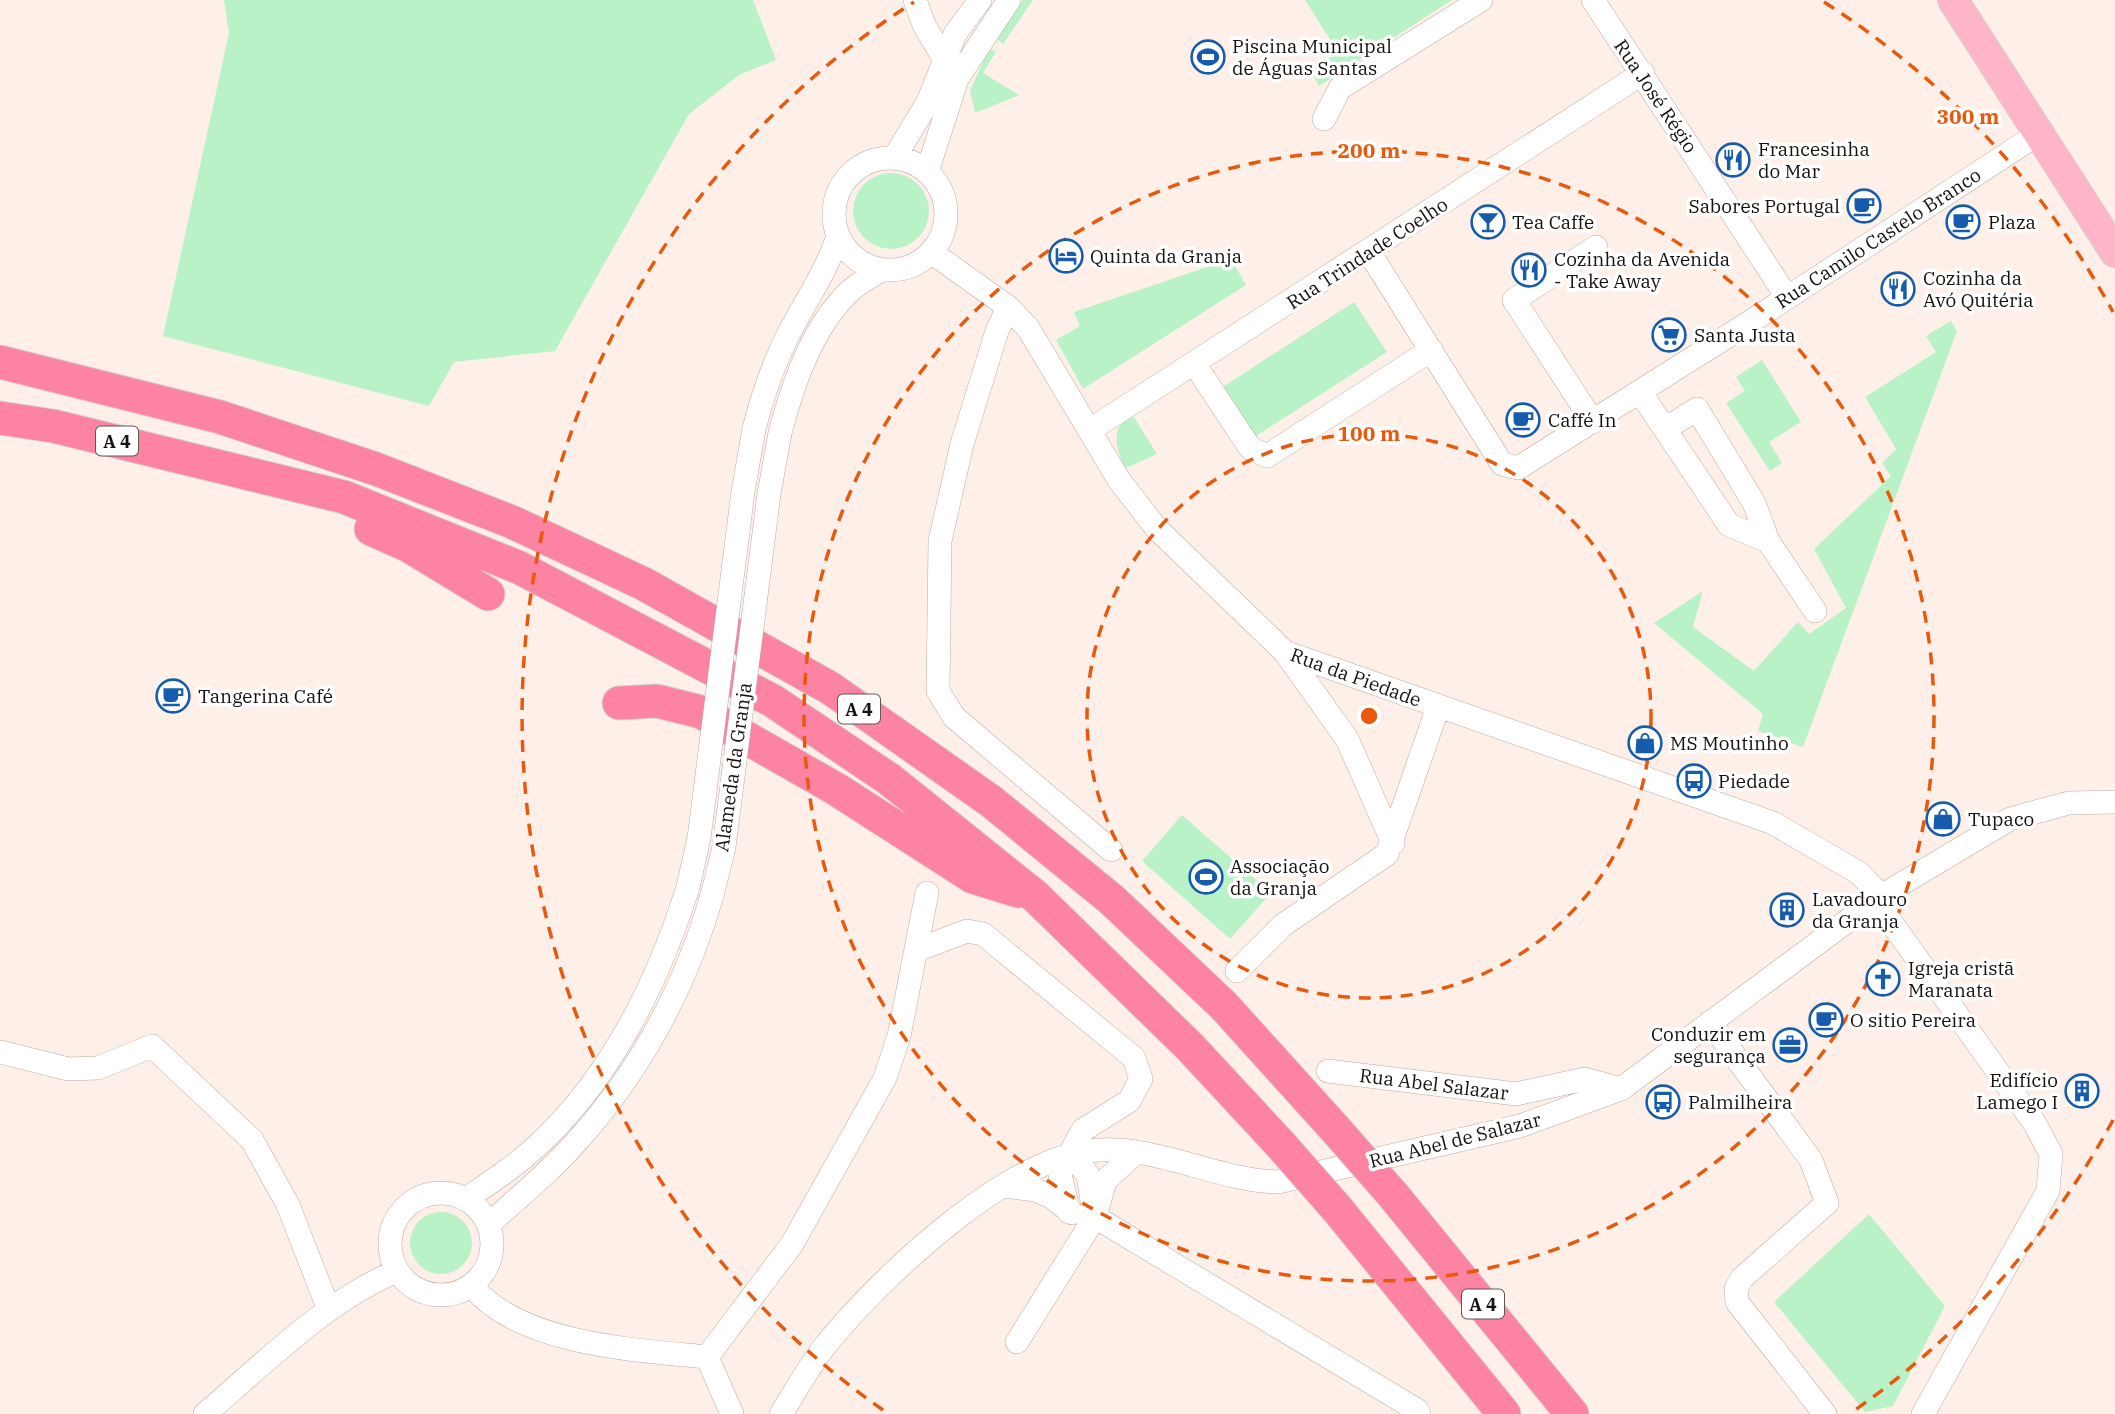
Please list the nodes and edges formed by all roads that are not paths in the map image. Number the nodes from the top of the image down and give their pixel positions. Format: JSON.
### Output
{"nodes":[{"id":1,"x":915,"y":0,"type":"edge"},
{"id":2,"x":979,"y":0,"type":"edge"},
{"id":3,"x":1009,"y":0,"type":"edge"},
{"id":4,"x":1481,"y":0,"type":"edge"},
{"id":5,"x":1593,"y":0,"type":"edge"},
{"id":6,"x":1953,"y":0,"type":"edge"},
{"id":7,"x":944,"y":58,"type":"junction"},
{"id":8,"x":1643,"y":73,"type":"junction"},
{"id":9,"x":957,"y":79,"type":"junction"},
{"id":10,"x":1324,"y":119,"type":"dead end"},
{"id":11,"x":2038,"y":134,"type":"junction"},
{"id":12,"x":894,"y":158,"type":"junction"},
{"id":13,"x":927,"y":172,"type":"junction"},
{"id":14,"x":838,"y":236,"type":"junction"},
{"id":15,"x":1596,"y":247,"type":"dead end"},
{"id":16,"x":931,"y":252,"type":"junction"},
{"id":17,"x":1369,"y":252,"type":"junction"},
{"id":18,"x":2115,"y":252,"type":"edge"},
{"id":19,"x":882,"y":270,"type":"junction"},
{"id":20,"x":1787,"y":297,"type":"junction"},
{"id":21,"x":1008,"y":307,"type":"junction"},
{"id":22,"x":1431,"y":351,"type":"junction"},
{"id":23,"x":0,"y":362,"type":"edge"},
{"id":24,"x":1194,"y":363,"type":"junction"},
{"id":25,"x":0,"y":372,"type":"edge"},
{"id":26,"x":53,"y":378,"type":"junction"},
{"id":27,"x":1640,"y":392,"type":"junction"},
{"id":28,"x":0,"y":418,"type":"edge"},
{"id":29,"x":1593,"y":422,"type":"junction"},
{"id":30,"x":1665,"y":429,"type":"junction"},
{"id":31,"x":1090,"y":430,"type":"junction"},
{"id":32,"x":233,"y":469,"type":"junction"},
{"id":33,"x":1769,"y":541,"type":"junction"},
{"id":34,"x":488,"y":594,"type":"dead end"},
{"id":35,"x":1815,"y":611,"type":"dead end"},
{"id":36,"x":1285,"y":652,"type":"junction"},
{"id":37,"x":619,"y":703,"type":"dead end"},
{"id":38,"x":1438,"y":707,"type":"junction"},
{"id":39,"x":2115,"y":802,"type":"edge"},
{"id":40,"x":1393,"y":843,"type":"junction"},
{"id":41,"x":1111,"y":850,"type":"dead end"},
{"id":42,"x":928,"y":893,"type":"dead end"},
{"id":43,"x":1035,"y":896,"type":"junction"},
{"id":44,"x":1881,"y":896,"type":"junction"},
{"id":45,"x":917,"y":950,"type":"junction"},
{"id":46,"x":1237,"y":971,"type":"dead end"},
{"id":47,"x":1710,"y":1022,"type":"junction"},
{"id":48,"x":0,"y":1052,"type":"edge"},
{"id":49,"x":1328,"y":1071,"type":"dead end"},
{"id":50,"x":1621,"y":1089,"type":"junction"},
{"id":51,"x":1136,"y":1152,"type":"junction"},
{"id":52,"x":1071,"y":1154,"type":"junction"},
{"id":53,"x":1005,"y":1186,"type":"junction"},
{"id":54,"x":466,"y":1199,"type":"junction"},
{"id":55,"x":1069,"y":1212,"type":"junction"},
{"id":56,"x":1095,"y":1217,"type":"junction"},
{"id":57,"x":489,"y":1224,"type":"junction"},
{"id":58,"x":397,"y":1271,"type":"junction"},
{"id":59,"x":472,"y":1286,"type":"junction"},
{"id":60,"x":329,"y":1310,"type":"junction"},
{"id":61,"x":1017,"y":1342,"type":"dead end"},
{"id":62,"x":707,"y":1357,"type":"junction"},
{"id":63,"x":734,"y":1413,"type":"edge"},
{"id":64,"x":205,"y":1414,"type":"edge"},
{"id":65,"x":781,"y":1414,"type":"edge"},
{"id":66,"x":1419,"y":1414,"type":"edge"},
{"id":67,"x":1504,"y":1414,"type":"edge"},
{"id":68,"x":1572,"y":1414,"type":"edge"},
{"id":69,"x":1825,"y":1414,"type":"edge"},
{"id":70,"x":1923,"y":1414,"type":"edge"}],
"edges":[{"from":1,"to":7,"type":"street"},
{"from":2,"to":7,"type":"street"},
{"from":3,"to":9,"type":"street"},
{"from":4,"to":10,"type":"street"},
{"from":5,"to":8,"type":"street","name":"Rua José Régio"},
{"from":6,"to":11,"type":"main road"},
{"from":7,"to":9,"type":"street"},
{"from":7,"to":12,"type":"street"},
{"from":8,"to":17,"type":"street","name":"Rua Trindade Coelho"},
{"from":8,"to":20,"type":"street","name":"Rua José Régio"},
{"from":9,"to":13,"type":"street"},
{"from":11,"to":18,"type":"main road"},
{"from":11,"to":20,"type":"street","name":"Rua Camilo Castelo Branco"},
{"from":12,"to":13,"type":"street"},
{"from":12,"to":14,"type":"street","name":"Alameda da Granja"},
{"from":13,"to":16,"type":"street"},
{"from":14,"to":19,"type":"street"},
{"from":14,"to":54,"type":"street","name":"Alameda da Granja","bridge":true},
{"from":15,"to":29,"type":"street"},
{"from":16,"to":19,"type":"street","name":"Alameda da Granja"},
{"from":16,"to":21,"type":"street","name":"Rua da Piedade"},
{"from":17,"to":22,"type":"street","name":"Rua Camilo Castelo Branco"},
{"from":17,"to":24,"type":"street","name":"Rua Trindade Coelho"},
{"from":19,"to":57,"type":"street","name":"Alameda da Granja","bridge":true},
{"from":20,"to":27,"type":"street","name":"Rua Camilo Castelo Branco"},
{"from":21,"to":31,"type":"street","name":"Rua da Piedade"},
{"from":21,"to":41,"type":"street"},
{"from":22,"to":24,"type":"street"},
{"from":22,"to":29,"type":"street","name":"Rua Camilo Castelo Branco"},
{"from":23,"to":26,"type":"highway"},
{"from":24,"to":31,"type":"street","name":"Rua Trindade Coelho"},
{"from":25,"to":26,"type":"highway","number":"A 4"},
{"from":26,"to":68,"type":"highway","number":"A 4","bridge":true},
{"from":27,"to":29,"type":"street","name":"Rua Camilo Castelo Branco"},
{"from":27,"to":30,"type":"street"},
{"from":28,"to":32,"type":"highway","number":"A 4"},
{"from":30,"to":33,"type":"street"},
{"from":30,"to":33,"type":"street"},
{"from":31,"to":36,"type":"street","name":"Rua da Piedade"},
{"from":32,"to":34,"type":"highway"},
{"from":32,"to":43,"type":"highway","number":"A 4"},
{"from":33,"to":35,"type":"street"},
{"from":36,"to":38,"type":"street","name":"Rua da Piedade"},
{"from":36,"to":40,"type":"street"},
{"from":37,"to":43,"type":"highway"},
{"from":38,"to":40,"type":"street"},
{"from":38,"to":44,"type":"street","name":"Rua da Piedade"},
{"from":39,"to":44,"type":"street","name":"Rua Abel de Salazar"},
{"from":40,"to":46,"type":"street"},
{"from":42,"to":45,"type":"street"},
{"from":43,"to":67,"type":"highway","number":"A 4","bridge":true},
{"from":44,"to":47,"type":"street","name":"Rua Abel de Salazar"},
{"from":44,"to":70,"type":"street"},
{"from":45,"to":52,"type":"street"},
{"from":45,"to":62,"type":"street"},
{"from":47,"to":50,"type":"street","name":"Rua Abel de Salazar"},
{"from":47,"to":69,"type":"street"},
{"from":48,"to":60,"type":"street"},
{"from":49,"to":50,"type":"street","name":"Rua Abel Salazar"},
{"from":50,"to":51,"type":"street","name":"Rua Abel de Salazar"},
{"from":51,"to":52,"type":"street","name":"Rua Abel de Salazar"},
{"from":51,"to":56,"type":"street"},
{"from":52,"to":53,"type":"street","name":"Rua Abel de Salazar"},
{"from":52,"to":55,"type":"street"},
{"from":52,"to":56,"type":"street"},
{"from":53,"to":55,"type":"street"},
{"from":53,"to":65,"type":"street","name":"Rua Abel de Salazar"},
{"from":54,"to":57,"type":"street"},
{"from":54,"to":58,"type":"street"},
{"from":55,"to":56,"type":"street"},
{"from":56,"to":61,"type":"street"},
{"from":56,"to":66,"type":"street"},
{"from":57,"to":59,"type":"street"},
{"from":58,"to":59,"type":"street"},
{"from":58,"to":60,"type":"street"},
{"from":59,"to":62,"type":"street"},
{"from":60,"to":64,"type":"street"},
{"from":62,"to":63,"type":"street"}]}
